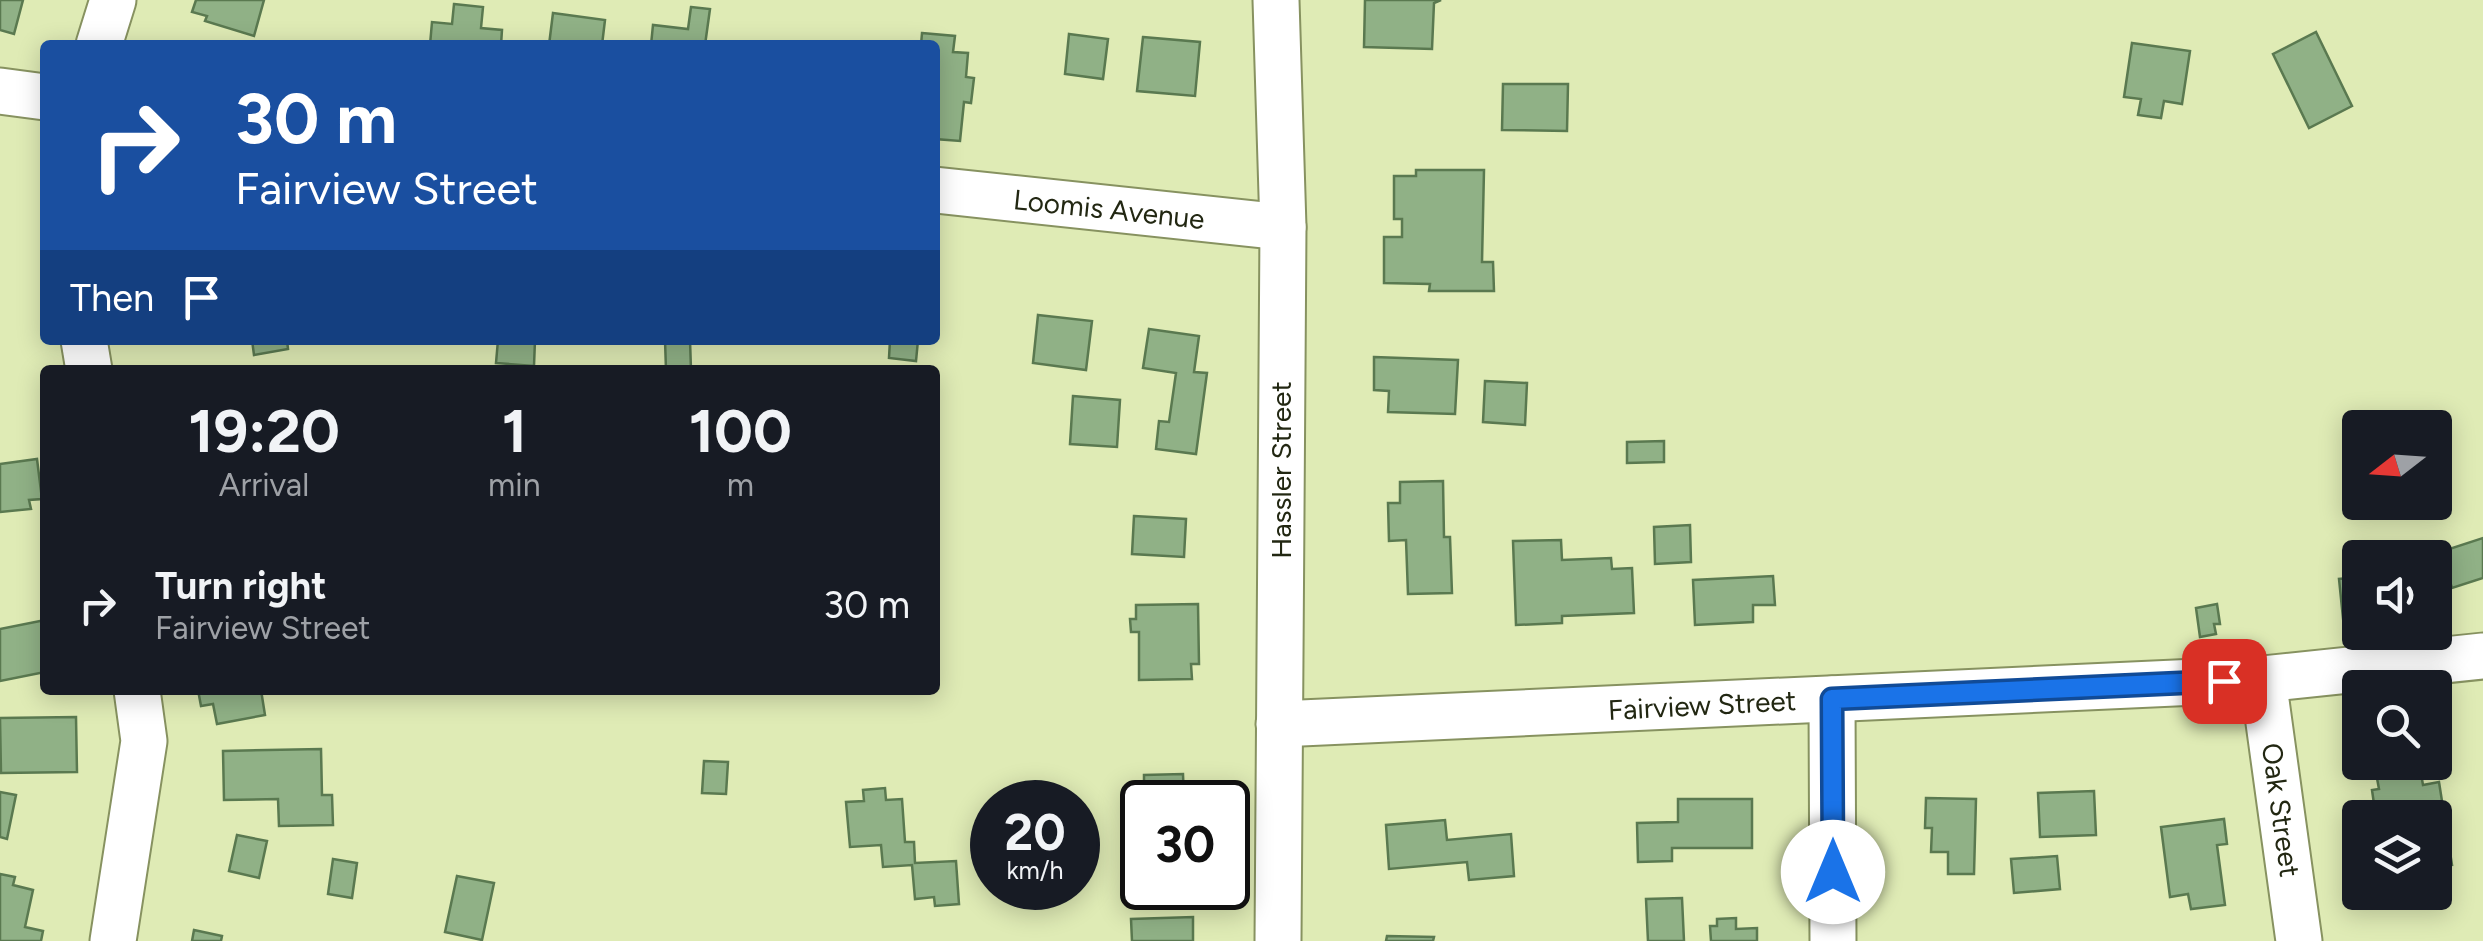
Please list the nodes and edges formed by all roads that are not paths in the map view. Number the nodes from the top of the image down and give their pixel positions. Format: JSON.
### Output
{"nodes":[{"id":1,"x":113,"y":0,"type":"edge"},
{"id":2,"x":1276,"y":0,"type":"edge"},
{"id":3,"x":100,"y":40,"type":"edge"},
{"id":4,"x":0,"y":91,"type":"edge"},
{"id":5,"x":40,"y":96,"type":"edge"},
{"id":6,"x":940,"y":191,"type":"edge"},
{"id":7,"x":1283,"y":227,"type":"junction"},
{"id":8,"x":2483,"y":656,"type":"edge"},
{"id":9,"x":2262,"y":679,"type":"junction"},
{"id":10,"x":138,"y":695,"type":"edge"},
{"id":11,"x":1832,"y":699,"type":"junction"},
{"id":12,"x":1279,"y":724,"type":"junction"},
{"id":13,"x":114,"y":941,"type":"edge"},
{"id":14,"x":1278,"y":941,"type":"edge"},
{"id":15,"x":1833,"y":941,"type":"edge"},
{"id":16,"x":2300,"y":941,"type":"edge"}],
"edges":[{"from":1,"to":3,"type":"street"},
{"from":2,"to":7,"type":"street","name":"Hassler Street"},
{"from":4,"to":5,"type":"street"},
{"from":6,"to":7,"type":"street","name":"Loomis Avenue"},
{"from":7,"to":12,"type":"street","name":"Hassler Street"},
{"from":8,"to":9,"type":"street","name":"Fairview Street"},
{"from":9,"to":11,"type":"street","name":"Fairview Street"},
{"from":9,"to":16,"type":"street","name":"Oak Street"},
{"from":10,"to":13,"type":"street"},
{"from":11,"to":12,"type":"street","name":"Fairview Street"},
{"from":11,"to":15,"type":"street"},
{"from":12,"to":14,"type":"street","name":"Hassler Street"}]}
